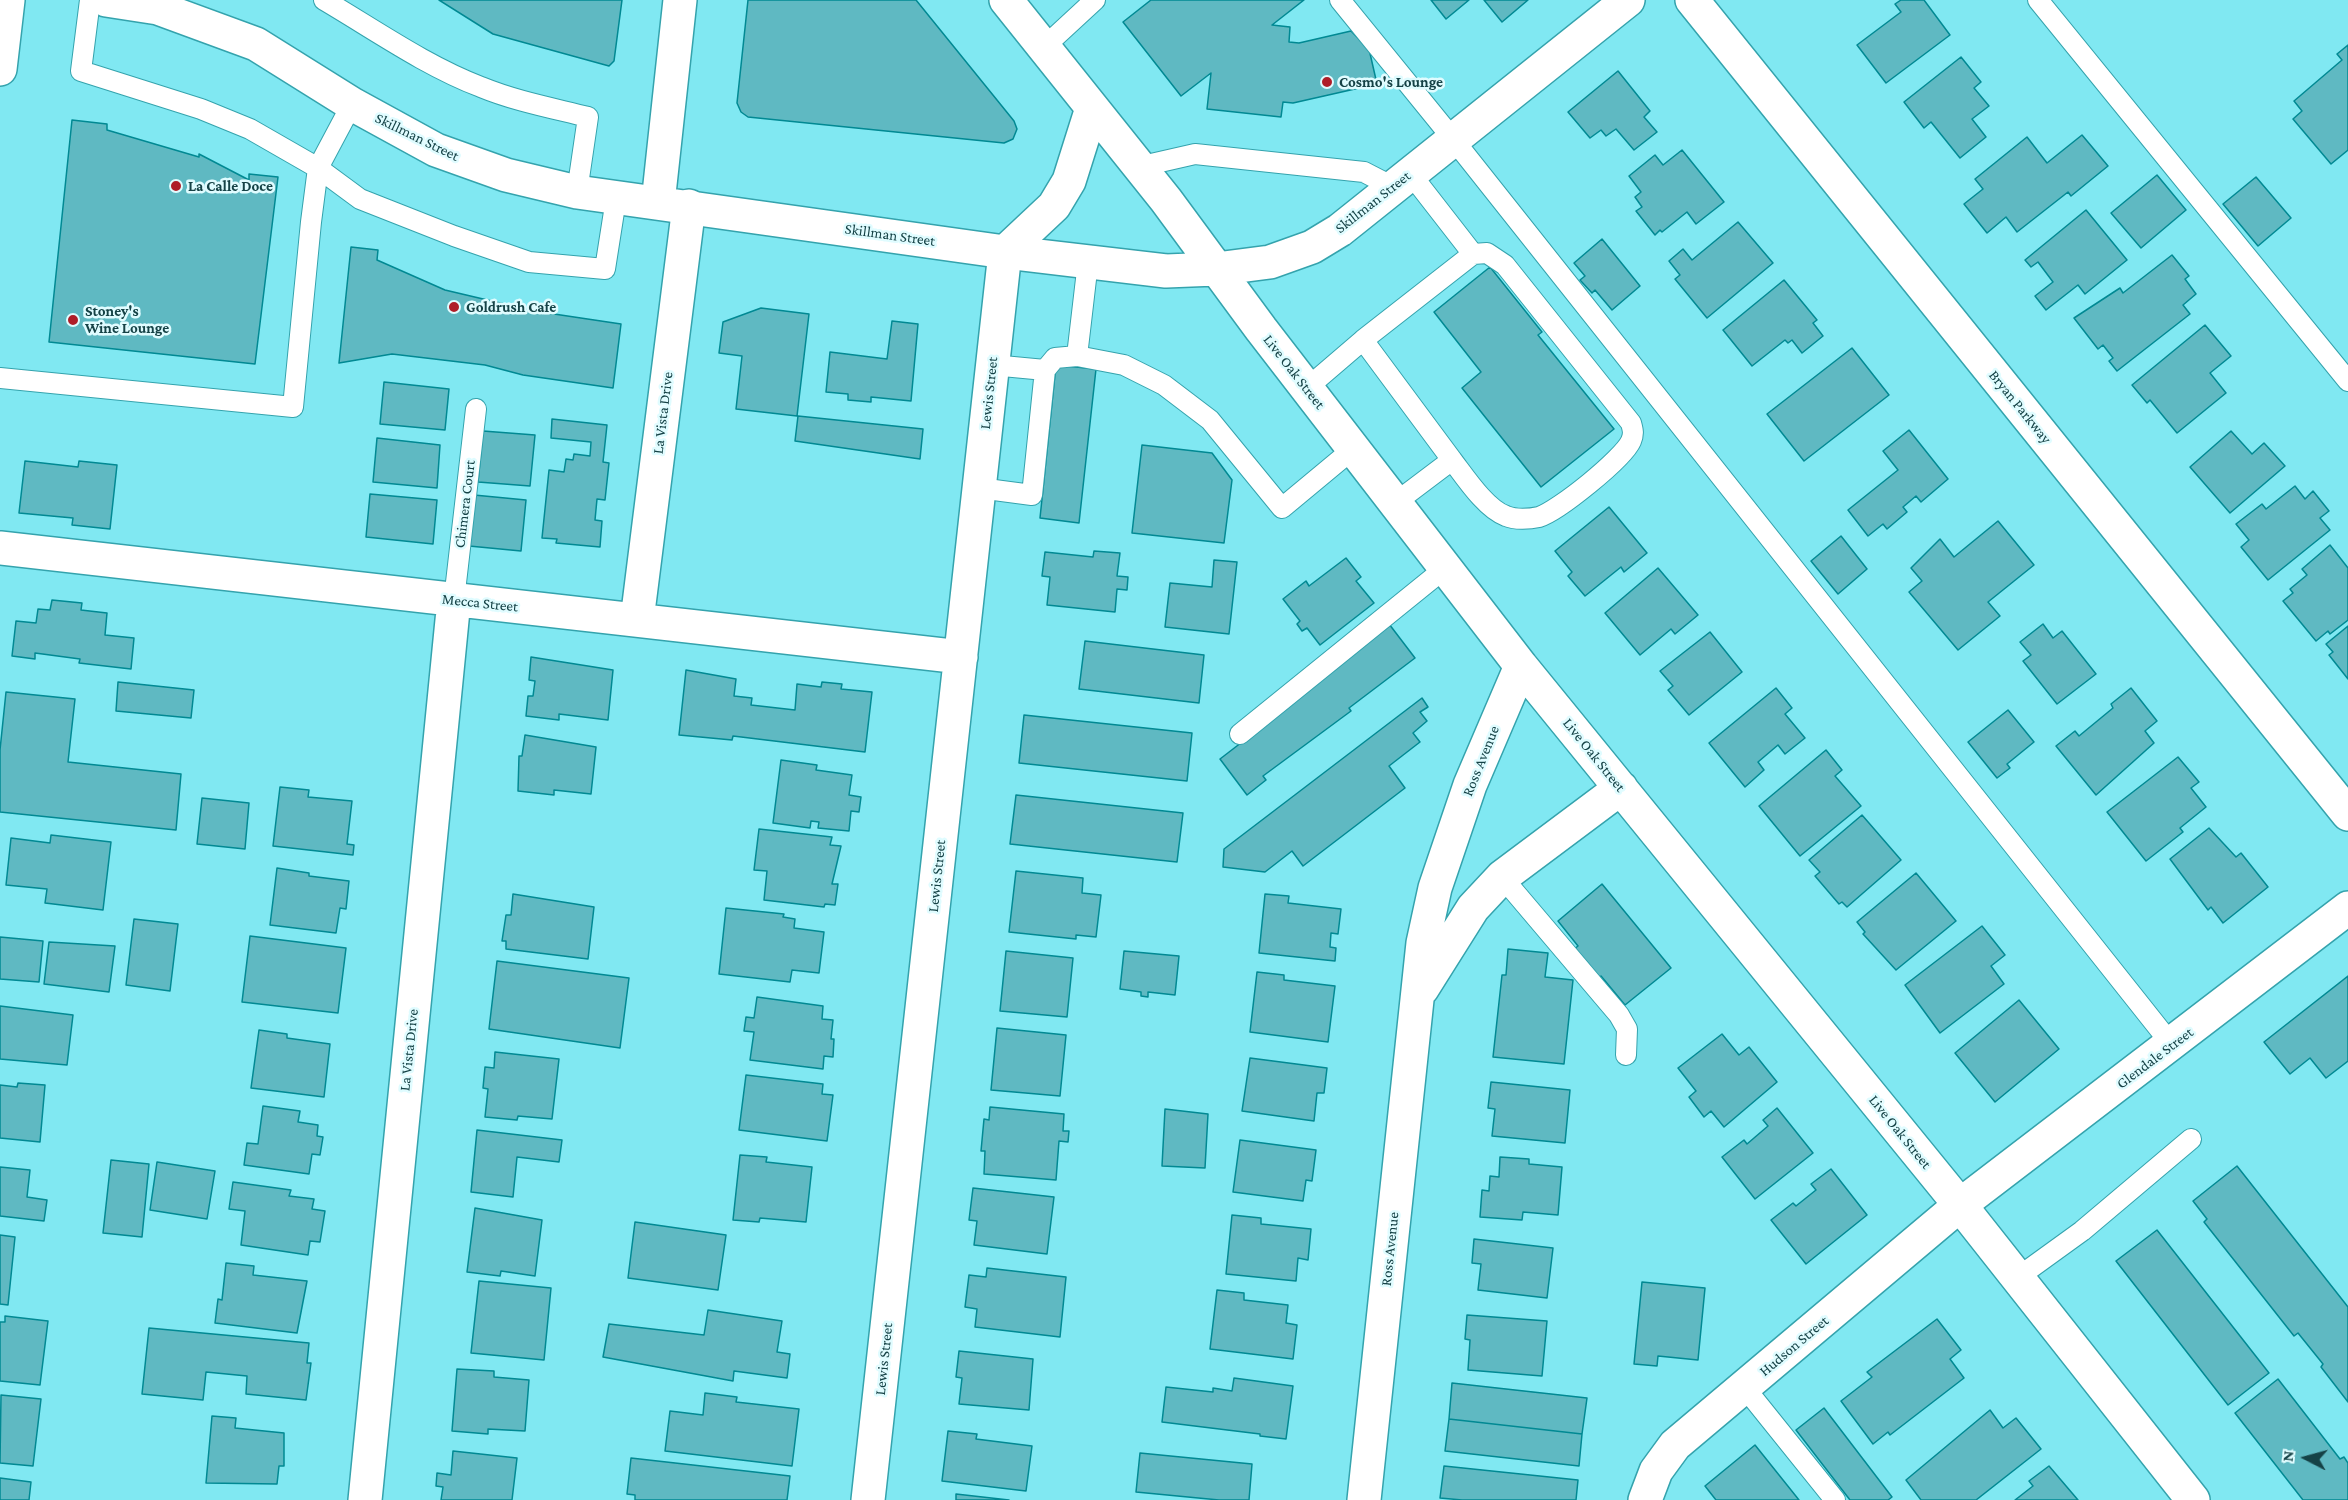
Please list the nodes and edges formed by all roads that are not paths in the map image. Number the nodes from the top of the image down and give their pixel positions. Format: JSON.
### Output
{"nodes":[{"id":1,"x":8,"y":0,"type":"edge"},
{"id":2,"x":90,"y":0,"type":"edge"},
{"id":3,"x":106,"y":0,"type":"edge"},
{"id":4,"x":324,"y":0,"type":"edge"},
{"id":5,"x":680,"y":0,"type":"edge"},
{"id":6,"x":1006,"y":0,"type":"edge"},
{"id":7,"x":1095,"y":0,"type":"edge"},
{"id":8,"x":1340,"y":0,"type":"edge"},
{"id":9,"x":1628,"y":0,"type":"edge"},
{"id":10,"x":1692,"y":0,"type":"edge"},
{"id":11,"x":2038,"y":0,"type":"edge"},
{"id":12,"x":1043,"y":48,"type":"junction"},
{"id":13,"x":0,"y":69,"type":"edge"},
{"id":14,"x":352,"y":104,"type":"junction"},
{"id":15,"x":1092,"y":108,"type":"junction"},
{"id":16,"x":1454,"y":139,"type":"junction"},
{"id":17,"x":1138,"y":166,"type":"junction"},
{"id":18,"x":318,"y":168,"type":"junction"},
{"id":19,"x":1401,"y":180,"type":"junction"},
{"id":20,"x":577,"y":192,"type":"junction"},
{"id":21,"x":616,"y":199,"type":"junction"},
{"id":22,"x":673,"y":205,"type":"junction"},
{"id":23,"x":1005,"y":252,"type":"junction"},
{"id":24,"x":1473,"y":254,"type":"junction"},
{"id":25,"x":1088,"y":262,"type":"junction"},
{"id":26,"x":1216,"y":270,"type":"junction"},
{"id":27,"x":1363,"y":340,"type":"junction"},
{"id":28,"x":1077,"y":356,"type":"junction"},
{"id":29,"x":992,"y":365,"type":"junction"},
{"id":30,"x":1045,"y":370,"type":"junction"},
{"id":31,"x":0,"y":378,"type":"edge"},
{"id":32,"x":2348,"y":381,"type":"edge"},
{"id":33,"x":1307,"y":388,"type":"junction"},
{"id":34,"x":476,"y":409,"type":"dead end"},
{"id":35,"x":1353,"y":449,"type":"junction"},
{"id":36,"x":1452,"y":460,"type":"junction"},
{"id":37,"x":979,"y":488,"type":"junction"},
{"id":38,"x":1395,"y":503,"type":"junction"},
{"id":39,"x":0,"y":548,"type":"edge"},
{"id":40,"x":1444,"y":569,"type":"junction"},
{"id":41,"x":454,"y":600,"type":"junction"},
{"id":42,"x":637,"y":620,"type":"junction"},
{"id":43,"x":961,"y":657,"type":"junction"},
{"id":44,"x":1521,"y":666,"type":"junction"},
{"id":45,"x":1240,"y":734,"type":"dead end"},
{"id":46,"x":1621,"y":788,"type":"junction"},
{"id":47,"x":2348,"y":814,"type":"edge"},
{"id":48,"x":1502,"y":877,"type":"junction"},
{"id":49,"x":2348,"y":908,"type":"edge"},
{"id":50,"x":1417,"y":998,"type":"junction"},
{"id":51,"x":2172,"y":1045,"type":"junction"},
{"id":52,"x":1626,"y":1055,"type":"dead end"},
{"id":53,"x":2191,"y":1139,"type":"dead end"},
{"id":54,"x":1960,"y":1205,"type":"junction"},
{"id":55,"x":2017,"y":1278,"type":"junction"},
{"id":56,"x":1745,"y":1388,"type":"junction"},
{"id":57,"x":365,"y":1500,"type":"edge"},
{"id":58,"x":868,"y":1500,"type":"edge"},
{"id":59,"x":1364,"y":1500,"type":"edge"},
{"id":60,"x":1645,"y":1500,"type":"edge"},
{"id":61,"x":1834,"y":1500,"type":"edge"},
{"id":62,"x":2193,"y":1500,"type":"edge"}],
"edges":[{"from":1,"to":13,"type":"street"},
{"from":2,"to":18,"type":"lane"},
{"from":3,"to":14,"type":"street","name":"Skillman Street"},
{"from":4,"to":20,"type":"lane"},
{"from":5,"to":22,"type":"street","name":"La Vista Drive"},
{"from":6,"to":12,"type":"street","name":"Live Oak Street"},
{"from":7,"to":12,"type":"lane"},
{"from":8,"to":16,"type":"lane"},
{"from":9,"to":16,"type":"street","name":"Skillman Street"},
{"from":10,"to":47,"type":"street","name":"Bryan Parkway"},
{"from":11,"to":32,"type":"lane"},
{"from":12,"to":15,"type":"street","name":"Live Oak Street"},
{"from":14,"to":18,"type":"lane"},
{"from":14,"to":20,"type":"street","name":"Skillman Street"},
{"from":15,"to":17,"type":"street","name":"Live Oak Street"},
{"from":15,"to":23,"type":"street"},
{"from":16,"to":19,"type":"street","name":"Skillman Street"},
{"from":16,"to":51,"type":"lane"},
{"from":17,"to":19,"type":"lane"},
{"from":17,"to":26,"type":"street","name":"Live Oak Street"},
{"from":18,"to":21,"type":"lane"},
{"from":18,"to":31,"type":"lane"},
{"from":19,"to":24,"type":"lane"},
{"from":19,"to":26,"type":"street","name":"Skillman Street"},
{"from":20,"to":21,"type":"street","name":"Skillman Street"},
{"from":21,"to":22,"type":"street","name":"Skillman Street"},
{"from":22,"to":23,"type":"street","name":"Skillman Street"},
{"from":22,"to":42,"type":"street","name":"La Vista Drive"},
{"from":23,"to":25,"type":"street","name":"Skillman Street"},
{"from":23,"to":29,"type":"street","name":"Lewis Street"},
{"from":24,"to":27,"type":"lane"},
{"from":24,"to":36,"type":"lane"},
{"from":25,"to":26,"type":"street","name":"Skillman Street"},
{"from":25,"to":28,"type":"lane"},
{"from":26,"to":33,"type":"street","name":"Live Oak Street"},
{"from":27,"to":33,"type":"lane"},
{"from":27,"to":36,"type":"lane"},
{"from":28,"to":30,"type":"lane"},
{"from":28,"to":35,"type":"lane"},
{"from":29,"to":30,"type":"lane"},
{"from":29,"to":37,"type":"street","name":"Lewis Street"},
{"from":30,"to":37,"type":"lane"},
{"from":33,"to":35,"type":"street","name":"Live Oak Street"},
{"from":34,"to":41,"type":"lane","name":"Chimera Court"},
{"from":35,"to":38,"type":"street","name":"Live Oak Street"},
{"from":36,"to":38,"type":"lane"},
{"from":37,"to":43,"type":"street","name":"Lewis Street"},
{"from":38,"to":40,"type":"street","name":"Live Oak Street"},
{"from":39,"to":41,"type":"street","name":"Mecca Street"},
{"from":40,"to":44,"type":"street","name":"Live Oak Street"},
{"from":40,"to":45,"type":"lane"},
{"from":41,"to":42,"type":"street","name":"Mecca Street"},
{"from":41,"to":57,"type":"street","name":"La Vista Drive"},
{"from":42,"to":43,"type":"street","name":"Mecca Street"},
{"from":43,"to":58,"type":"street","name":"Lewis Street"},
{"from":44,"to":46,"type":"street","name":"Live Oak Street"},
{"from":44,"to":50,"type":"street","name":"Ross Avenue"},
{"from":46,"to":48,"type":"street","name":"Ross Avenue"},
{"from":46,"to":54,"type":"street","name":"Live Oak Street"},
{"from":48,"to":50,"type":"street","name":"Ross Avenue"},
{"from":48,"to":52,"type":"lane"},
{"from":49,"to":51,"type":"street","name":"Glendale Street"},
{"from":50,"to":59,"type":"street","name":"Ross Avenue"},
{"from":51,"to":54,"type":"street","name":"Glendale Street"},
{"from":53,"to":55,"type":"lane"},
{"from":54,"to":55,"type":"street","name":"Live Oak Street"},
{"from":54,"to":56,"type":"street","name":"Hudson Street"},
{"from":55,"to":62,"type":"street","name":"Live Oak Street"},
{"from":56,"to":60,"type":"street","name":"Hudson Street"},
{"from":56,"to":61,"type":"lane"}]}
